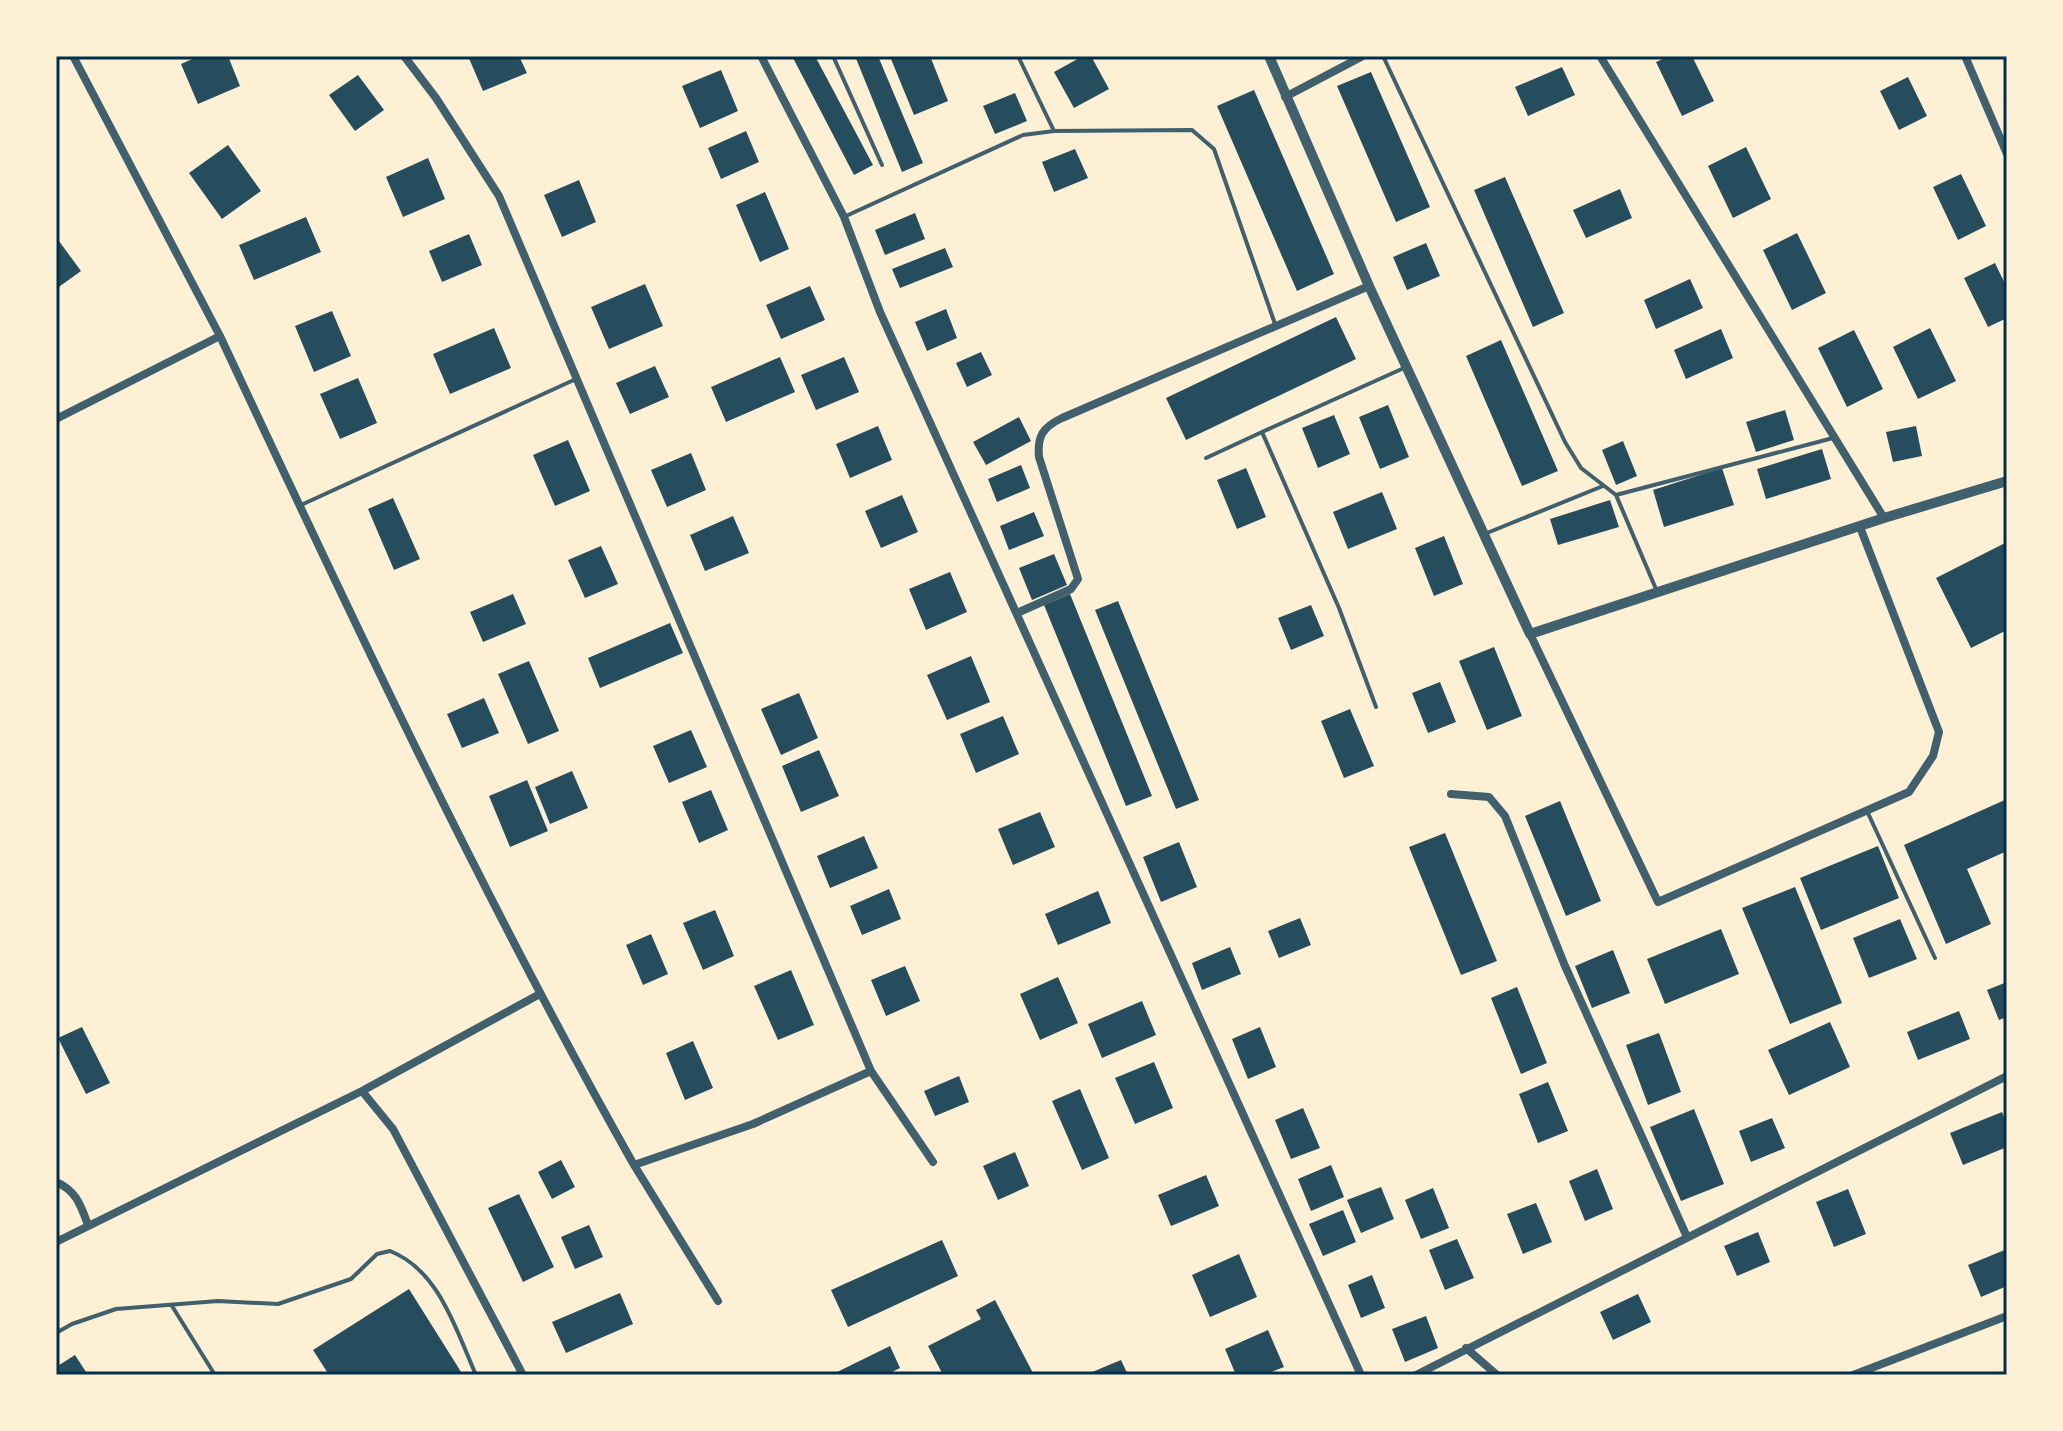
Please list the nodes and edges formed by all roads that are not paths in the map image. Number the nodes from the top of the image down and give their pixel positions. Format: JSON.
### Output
{"nodes":[{"id":1,"x":73,"y":56,"type":"edge"},
{"id":2,"x":404,"y":56,"type":"edge"},
{"id":3,"x":761,"y":56,"type":"edge"},
{"id":4,"x":833,"y":56,"type":"edge"},
{"id":5,"x":1018,"y":56,"type":"edge"},
{"id":6,"x":1269,"y":56,"type":"edge"},
{"id":7,"x":1363,"y":56,"type":"edge"},
{"id":8,"x":1383,"y":56,"type":"edge"},
{"id":9,"x":1600,"y":56,"type":"edge"},
{"id":10,"x":1965,"y":56,"type":"edge"},
{"id":11,"x":1285,"y":97,"type":"junction"},
{"id":12,"x":1054,"y":131,"type":"junction"},
{"id":13,"x":2007,"y":154,"type":"edge"},
{"id":14,"x":882,"y":165,"type":"dead end"},
{"id":15,"x":844,"y":217,"type":"junction"},
{"id":16,"x":1369,"y":286,"type":"junction"},
{"id":17,"x":1276,"y":326,"type":"junction"},
{"id":18,"x":220,"y":336,"type":"junction"},
{"id":19,"x":1406,"y":367,"type":"junction"},
{"id":20,"x":576,"y":379,"type":"junction"},
{"id":21,"x":56,"y":419,"type":"edge"},
{"id":22,"x":1262,"y":432,"type":"junction"},
{"id":23,"x":1833,"y":438,"type":"junction"},
{"id":24,"x":1206,"y":458,"type":"dead end"},
{"id":25,"x":2007,"y":481,"type":"edge"},
{"id":26,"x":1603,"y":486,"type":"junction"},
{"id":27,"x":1616,"y":495,"type":"junction"},
{"id":28,"x":299,"y":506,"type":"junction"},
{"id":29,"x":1884,"y":518,"type":"junction"},
{"id":30,"x":1860,"y":527,"type":"junction"},
{"id":31,"x":1484,"y":534,"type":"junction"},
{"id":32,"x":1657,"y":592,"type":"junction"},
{"id":33,"x":1017,"y":613,"type":"junction"},
{"id":34,"x":1530,"y":634,"type":"junction"},
{"id":35,"x":1376,"y":707,"type":"dead end"},
{"id":36,"x":1451,"y":794,"type":"dead end"},
{"id":37,"x":1866,"y":809,"type":"junction"},
{"id":38,"x":1935,"y":958,"type":"dead end"},
{"id":39,"x":538,"y":995,"type":"junction"},
{"id":40,"x":871,"y":1071,"type":"junction"},
{"id":41,"x":2007,"y":1076,"type":"edge"},
{"id":42,"x":362,"y":1091,"type":"junction"},
{"id":43,"x":933,"y":1162,"type":"dead end"},
{"id":44,"x":634,"y":1165,"type":"junction"},
{"id":45,"x":56,"y":1182,"type":"edge"},
{"id":46,"x":88,"y":1225,"type":"junction"},
{"id":47,"x":1687,"y":1237,"type":"junction"},
{"id":48,"x":56,"y":1242,"type":"edge"},
{"id":49,"x":718,"y":1301,"type":"dead end"},
{"id":50,"x":172,"y":1306,"type":"junction"},
{"id":51,"x":2007,"y":1316,"type":"edge"},
{"id":52,"x":56,"y":1333,"type":"edge"},
{"id":53,"x":1466,"y":1348,"type":"junction"},
{"id":54,"x":215,"y":1375,"type":"edge"},
{"id":55,"x":476,"y":1375,"type":"edge"},
{"id":56,"x":523,"y":1375,"type":"edge"},
{"id":57,"x":1361,"y":1375,"type":"edge"},
{"id":58,"x":1416,"y":1375,"type":"edge"},
{"id":59,"x":1497,"y":1375,"type":"edge"},
{"id":60,"x":1853,"y":1375,"type":"edge"}],
"edges":[{"from":1,"to":18,"type":"street"},
{"from":2,"to":20,"type":"street"},
{"from":3,"to":15,"type":"street"},
{"from":4,"to":14,"type":"lane"},
{"from":5,"to":12,"type":"lane"},
{"from":6,"to":11,"type":"street"},
{"from":7,"to":11,"type":"street"},
{"from":8,"to":26,"type":"lane"},
{"from":9,"to":23,"type":"street"},
{"from":10,"to":13,"type":"street"},
{"from":11,"to":16,"type":"street"},
{"from":12,"to":15,"type":"lane"},
{"from":12,"to":17,"type":"lane"},
{"from":15,"to":33,"type":"street"},
{"from":16,"to":17,"type":"street"},
{"from":16,"to":19,"type":"street"},
{"from":17,"to":33,"type":"street"},
{"from":18,"to":21,"type":"street"},
{"from":18,"to":28,"type":"street"},
{"from":19,"to":22,"type":"lane"},
{"from":19,"to":31,"type":"street"},
{"from":20,"to":28,"type":"lane"},
{"from":20,"to":40,"type":"street"},
{"from":22,"to":24,"type":"lane"},
{"from":22,"to":35,"type":"lane"},
{"from":23,"to":27,"type":"lane"},
{"from":23,"to":29,"type":"street"},
{"from":25,"to":29,"type":"street"},
{"from":26,"to":27,"type":"lane"},
{"from":26,"to":31,"type":"lane"},
{"from":27,"to":32,"type":"lane"},
{"from":28,"to":39,"type":"street"},
{"from":29,"to":30,"type":"street"},
{"from":30,"to":32,"type":"street"},
{"from":30,"to":37,"type":"street"},
{"from":31,"to":34,"type":"street"},
{"from":32,"to":34,"type":"street"},
{"from":33,"to":57,"type":"street"},
{"from":34,"to":37,"type":"street"},
{"from":36,"to":47,"type":"street"},
{"from":37,"to":38,"type":"lane"},
{"from":39,"to":42,"type":"street"},
{"from":39,"to":44,"type":"street"},
{"from":40,"to":43,"type":"street"},
{"from":40,"to":44,"type":"street"},
{"from":41,"to":47,"type":"street"},
{"from":42,"to":46,"type":"street"},
{"from":42,"to":56,"type":"street"},
{"from":44,"to":49,"type":"street"},
{"from":45,"to":46,"type":"street"},
{"from":46,"to":48,"type":"street"},
{"from":47,"to":53,"type":"street"},
{"from":50,"to":52,"type":"lane"},
{"from":50,"to":54,"type":"lane"},
{"from":50,"to":55,"type":"lane"},
{"from":51,"to":60,"type":"street"},
{"from":53,"to":58,"type":"street"},
{"from":53,"to":59,"type":"street"}]}
